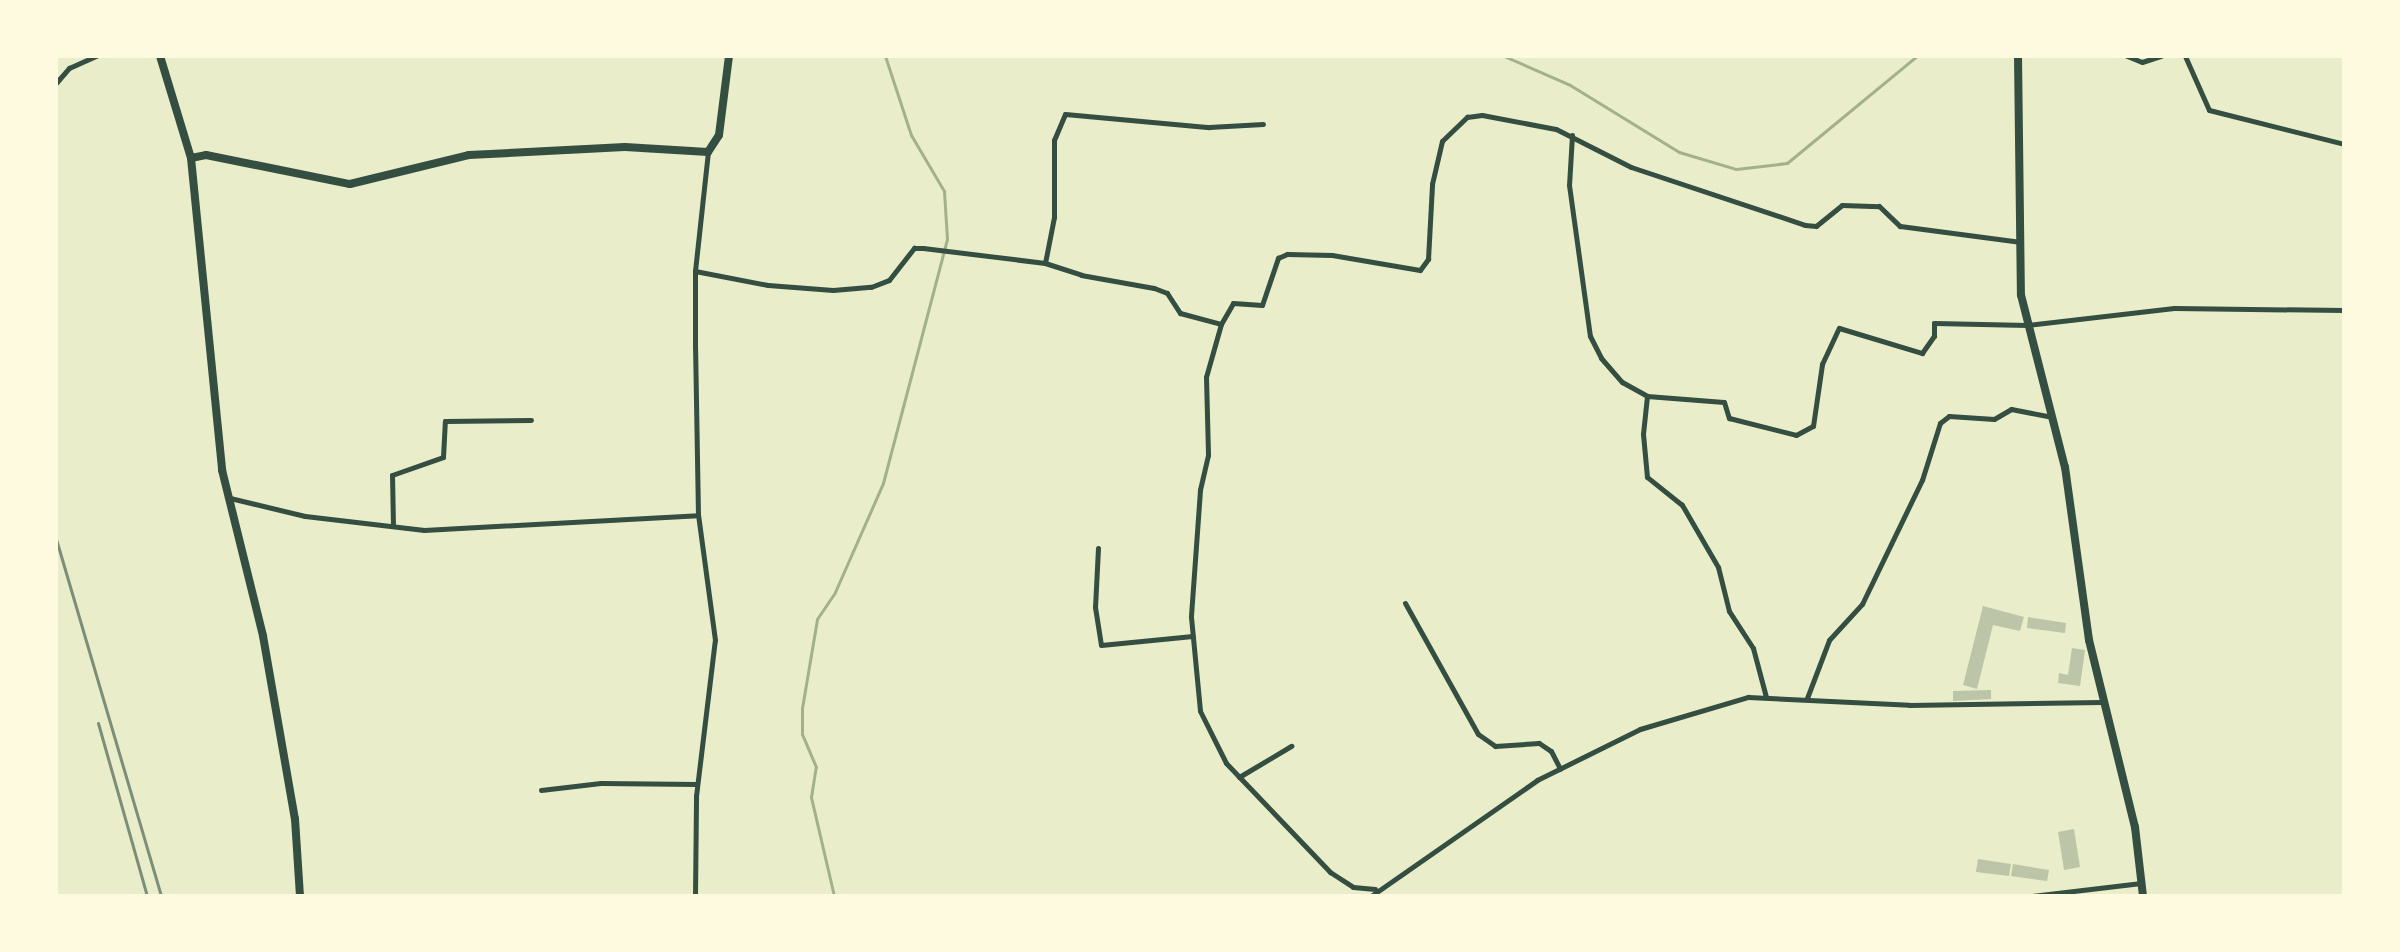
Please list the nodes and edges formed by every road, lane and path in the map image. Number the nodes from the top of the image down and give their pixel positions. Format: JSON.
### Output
{"nodes":[{"id":1,"x":96,"y":56,"type":"edge"},
{"id":2,"x":160,"y":56,"type":"edge"},
{"id":3,"x":729,"y":56,"type":"edge"},
{"id":4,"x":2018,"y":56,"type":"edge"},
{"id":5,"x":2127,"y":56,"type":"edge"},
{"id":6,"x":2161,"y":56,"type":"edge"},
{"id":7,"x":2185,"y":56,"type":"edge"},
{"id":8,"x":56,"y":83,"type":"edge"},
{"id":9,"x":1263,"y":124,"type":"dead end"},
{"id":10,"x":1572,"y":135,"type":"junction"},
{"id":11,"x":2344,"y":144,"type":"edge"},
{"id":12,"x":708,"y":152,"type":"junction"},
{"id":13,"x":191,"y":158,"type":"junction"},
{"id":14,"x":2022,"y":242,"type":"junction"},
{"id":15,"x":1045,"y":263,"type":"junction"},
{"id":16,"x":695,"y":271,"type":"junction"},
{"id":17,"x":2344,"y":310,"type":"edge"},
{"id":18,"x":1221,"y":324,"type":"junction"},
{"id":19,"x":2028,"y":325,"type":"junction"},
{"id":20,"x":1647,"y":396,"type":"junction"},
{"id":21,"x":2053,"y":417,"type":"junction"},
{"id":22,"x":531,"y":420,"type":"dead end"},
{"id":23,"x":226,"y":497,"type":"junction"},
{"id":24,"x":698,"y":515,"type":"junction"},
{"id":25,"x":393,"y":526,"type":"junction"},
{"id":26,"x":1098,"y":548,"type":"dead end"},
{"id":27,"x":1405,"y":603,"type":"dead end"},
{"id":28,"x":1193,"y":636,"type":"junction"},
{"id":29,"x":1766,"y":697,"type":"junction"},
{"id":30,"x":1807,"y":698,"type":"junction"},
{"id":31,"x":2102,"y":702,"type":"junction"},
{"id":32,"x":1291,"y":746,"type":"dead end"},
{"id":33,"x":1560,"y":769,"type":"junction"},
{"id":34,"x":1239,"y":777,"type":"junction"},
{"id":35,"x":697,"y":784,"type":"junction"},
{"id":36,"x":541,"y":790,"type":"dead end"},
{"id":37,"x":2142,"y":882,"type":"junction"},
{"id":38,"x":1375,"y":889,"type":"junction"},
{"id":39,"x":300,"y":896,"type":"edge"},
{"id":40,"x":695,"y":896,"type":"edge"},
{"id":41,"x":1371,"y":896,"type":"edge"},
{"id":42,"x":2031,"y":896,"type":"edge"},
{"id":43,"x":2143,"y":896,"type":"edge"}],
"edges":[{"from":1,"to":8,"type":"street"},
{"from":2,"to":13,"type":"main road"},
{"from":3,"to":12,"type":"main road"},
{"from":4,"to":14,"type":"main road"},
{"from":5,"to":6,"type":"street"},
{"from":7,"to":11,"type":"street"},
{"from":9,"to":15,"type":"street"},
{"from":10,"to":14,"type":"street"},
{"from":10,"to":18,"type":"street"},
{"from":10,"to":20,"type":"street"},
{"from":12,"to":13,"type":"main road"},
{"from":12,"to":16,"type":"street"},
{"from":13,"to":23,"type":"main road"},
{"from":14,"to":19,"type":"main road"},
{"from":15,"to":16,"type":"street"},
{"from":15,"to":18,"type":"street"},
{"from":16,"to":24,"type":"street"},
{"from":17,"to":19,"type":"street"},
{"from":18,"to":28,"type":"street"},
{"from":19,"to":20,"type":"street"},
{"from":19,"to":21,"type":"main road"},
{"from":20,"to":29,"type":"street"},
{"from":21,"to":30,"type":"street"},
{"from":21,"to":31,"type":"main road"},
{"from":22,"to":25,"type":"street"},
{"from":23,"to":25,"type":"street"},
{"from":23,"to":39,"type":"main road"},
{"from":24,"to":25,"type":"street"},
{"from":24,"to":35,"type":"street"},
{"from":26,"to":28,"type":"street"},
{"from":27,"to":33,"type":"street"},
{"from":28,"to":34,"type":"street"},
{"from":29,"to":30,"type":"street"},
{"from":29,"to":33,"type":"street"},
{"from":30,"to":31,"type":"street"},
{"from":31,"to":37,"type":"main road"},
{"from":32,"to":34,"type":"street"},
{"from":33,"to":38,"type":"street"},
{"from":34,"to":38,"type":"street"},
{"from":35,"to":36,"type":"street"},
{"from":35,"to":40,"type":"street"},
{"from":37,"to":42,"type":"street"},
{"from":37,"to":43,"type":"main road"},
{"from":38,"to":41,"type":"street"}]}
